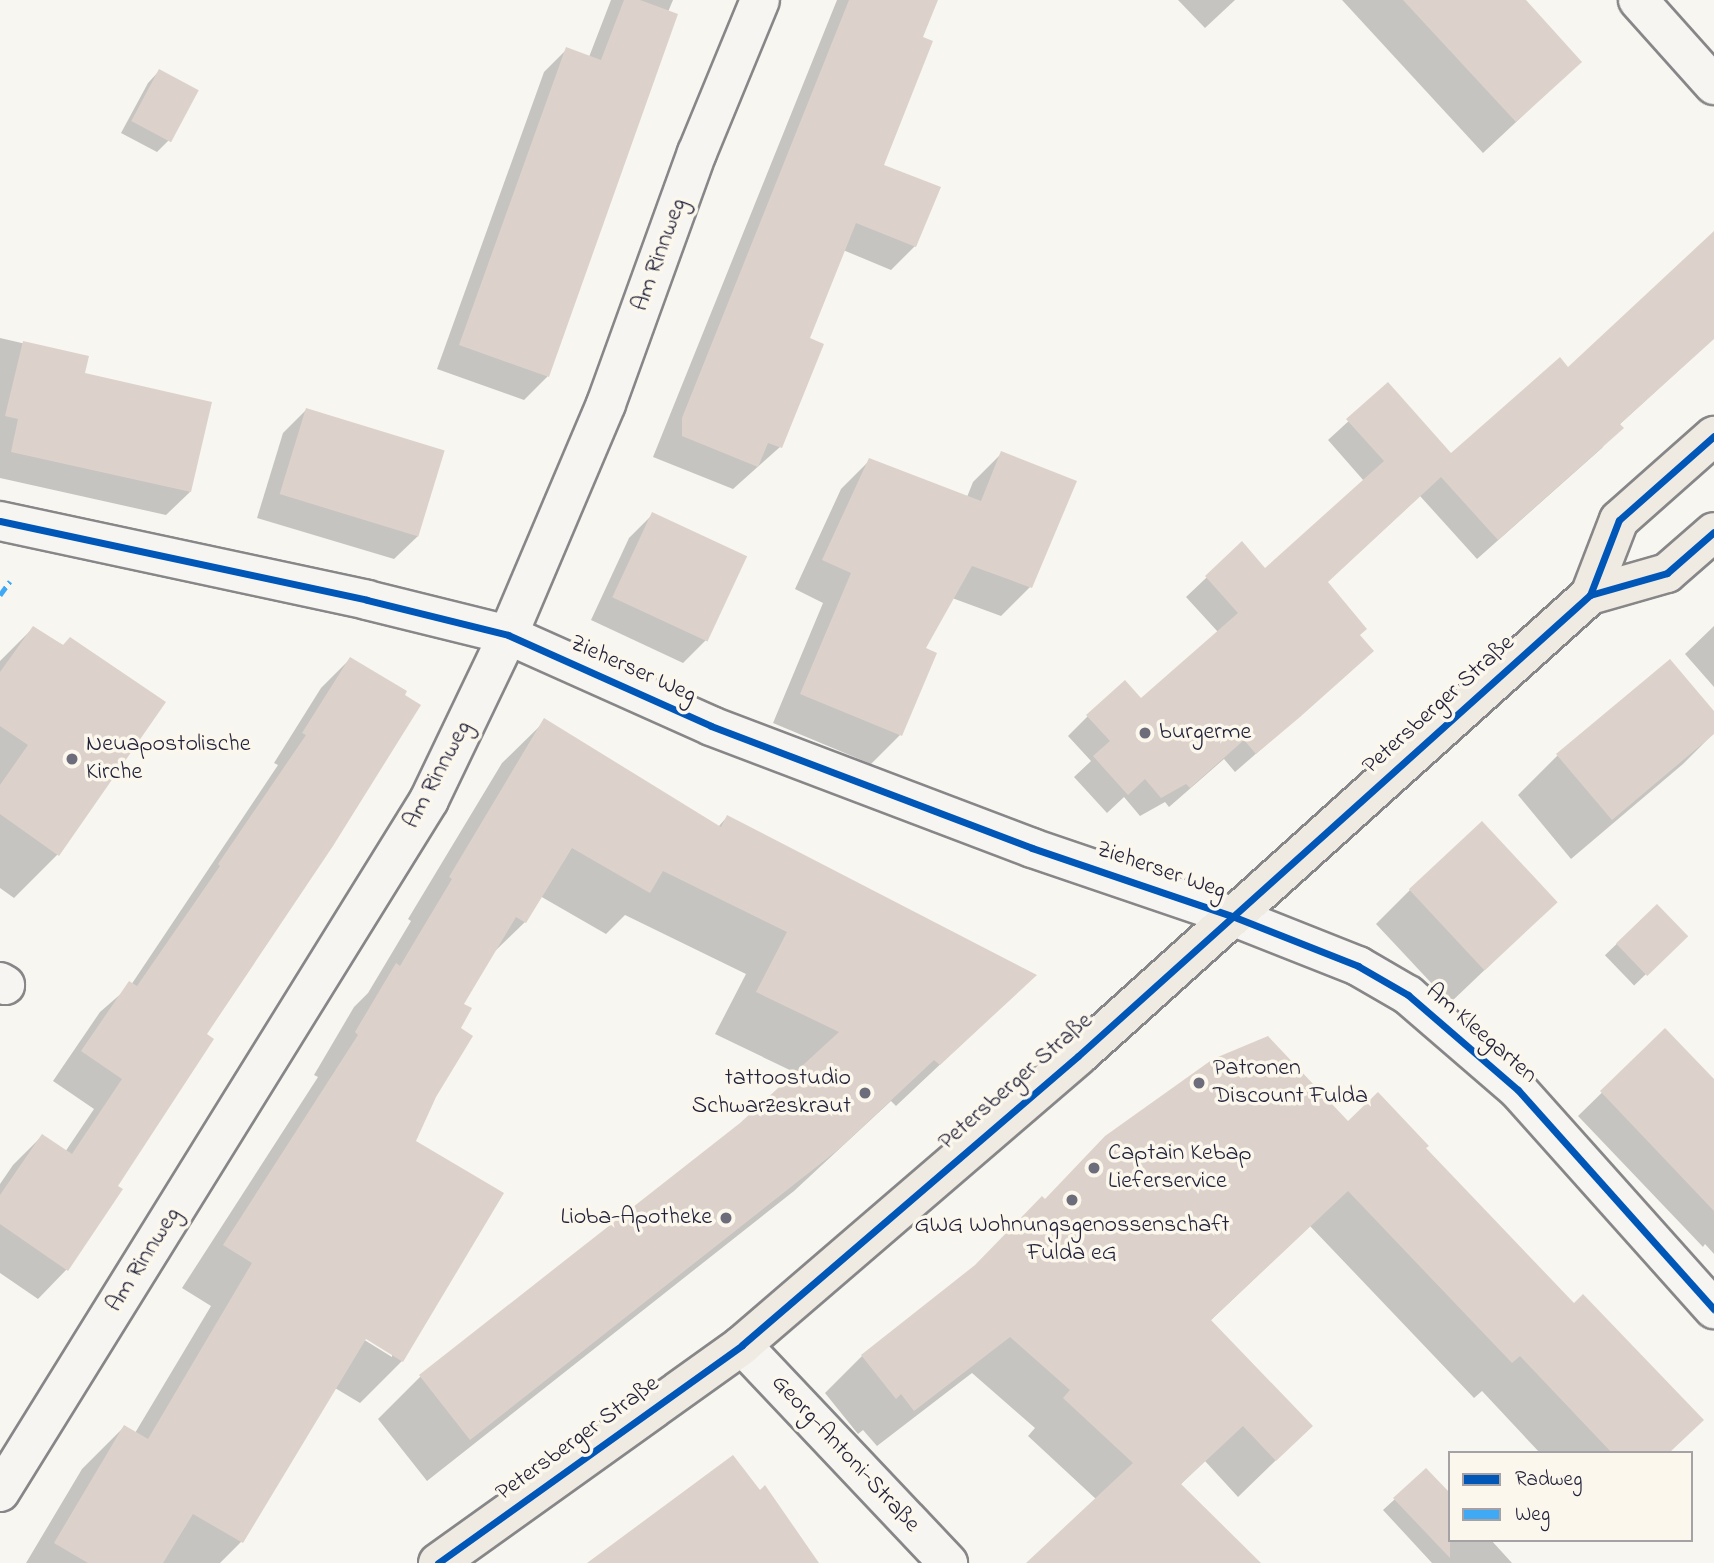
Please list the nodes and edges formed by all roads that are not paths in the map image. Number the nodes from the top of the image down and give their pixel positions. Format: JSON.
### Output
{"nodes":[{"id":1,"x":760,"y":0,"type":"edge"},
{"id":2,"x":1638,"y":0,"type":"edge"},
{"id":3,"x":1714,"y":85,"type":"edge"},
{"id":4,"x":1714,"y":436,"type":"edge"},
{"id":5,"x":0,"y":521,"type":"edge"},
{"id":6,"x":1714,"y":532,"type":"edge"},
{"id":7,"x":1590,"y":595,"type":"junction"},
{"id":8,"x":508,"y":635,"type":"junction"},
{"id":9,"x":1232,"y":916,"type":"junction"},
{"id":10,"x":1714,"y":1309,"type":"edge"},
{"id":11,"x":742,"y":1345,"type":"junction"},
{"id":12,"x":0,"y":1492,"type":"edge"},
{"id":13,"x":438,"y":1563,"type":"edge"},
{"id":14,"x":948,"y":1563,"type":"edge"}],
"edges":[{"from":1,"to":8,"type":"street","name":"Am Rinnweg"},
{"from":2,"to":3,"type":"street"},
{"from":4,"to":7,"type":"main road","name":"Petersberger Straße"},
{"from":5,"to":8,"type":"street","name":"Zieherser Weg"},
{"from":6,"to":7,"type":"main road","name":"Petersberger Straße"},
{"from":7,"to":9,"type":"main road","name":"Petersberger Straße"},
{"from":8,"to":9,"type":"street","name":"Zieherser Weg"},
{"from":8,"to":12,"type":"street","name":"Am Rinnweg"},
{"from":9,"to":10,"type":"street","name":"Am Kleegarten"},
{"from":9,"to":11,"type":"main road","name":"Petersberger Straße"},
{"from":11,"to":13,"type":"main road","name":"Petersberger Straße"},
{"from":11,"to":14,"type":"street","name":"Georg-Antoni-Straße"}]}
